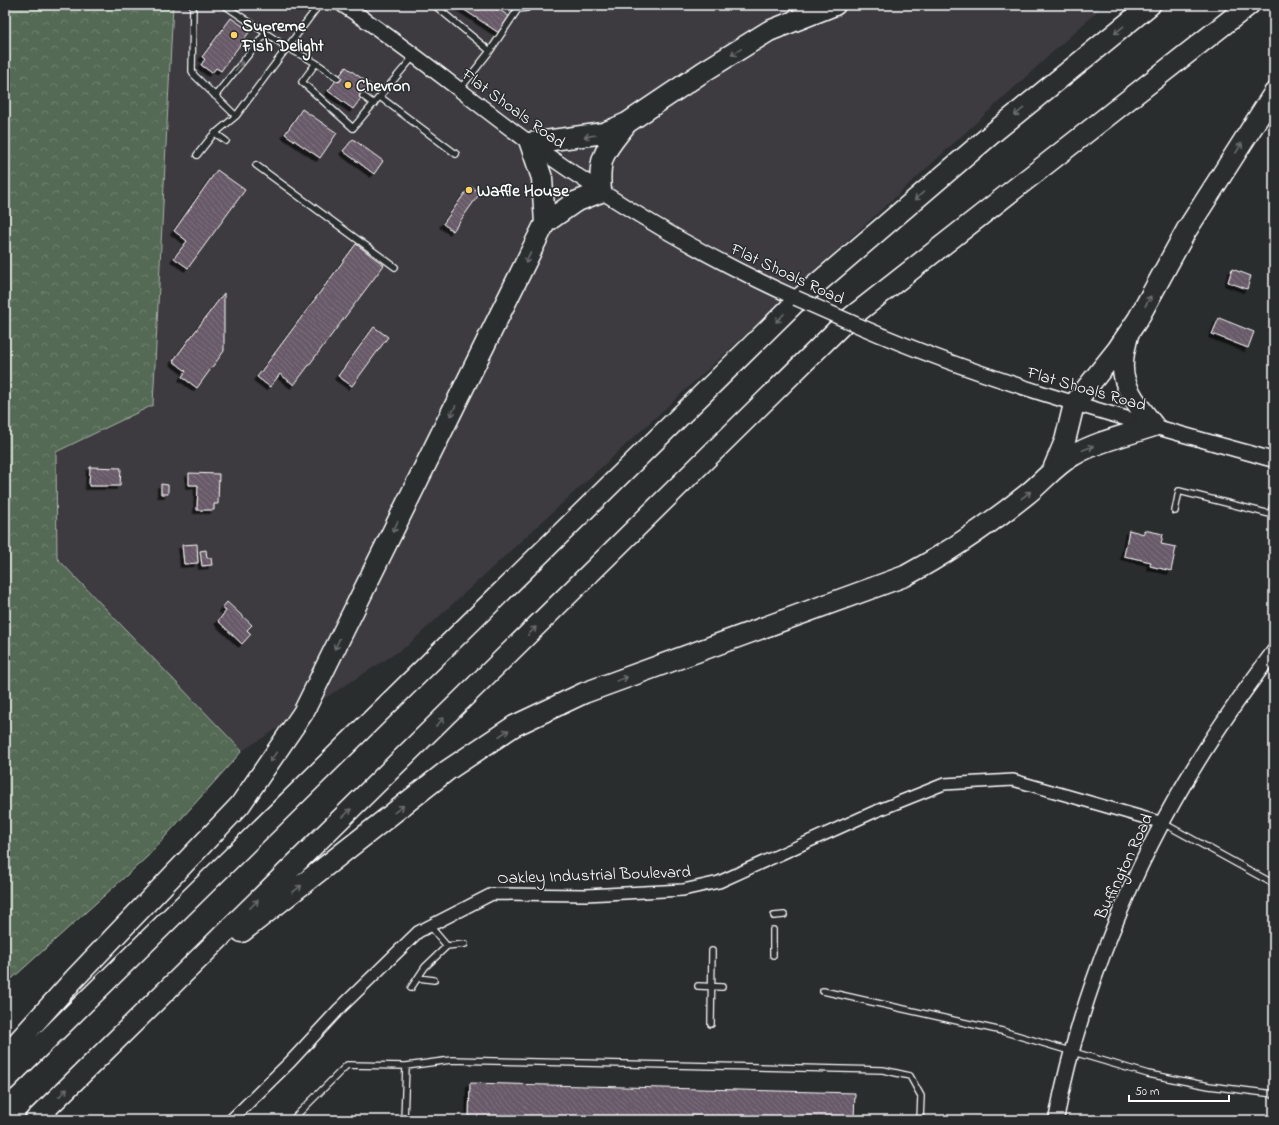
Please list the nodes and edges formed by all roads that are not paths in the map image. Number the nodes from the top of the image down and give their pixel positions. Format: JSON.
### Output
{"nodes":[{"id":1,"x":193,"y":5,"type":"edge"},
{"id":2,"x":224,"y":5,"type":"edge"},
{"id":3,"x":318,"y":5,"type":"edge"},
{"id":4,"x":343,"y":5,"type":"edge"},
{"id":5,"x":434,"y":5,"type":"edge"},
{"id":6,"x":529,"y":5,"type":"edge"},
{"id":7,"x":835,"y":5,"type":"edge"},
{"id":8,"x":1150,"y":5,"type":"edge"},
{"id":9,"x":1249,"y":5,"type":"edge"},
{"id":10,"x":357,"y":10,"type":"edge"},
{"id":11,"x":799,"y":13,"type":"dead end"},
{"id":12,"x":769,"y":31,"type":"junction"},
{"id":13,"x":266,"y":33,"type":"junction"},
{"id":14,"x":288,"y":48,"type":"junction"},
{"id":15,"x":490,"y":51,"type":"junction"},
{"id":16,"x":414,"y":56,"type":"junction"},
{"id":17,"x":316,"y":63,"type":"junction"},
{"id":18,"x":338,"y":78,"type":"dead end"},
{"id":19,"x":459,"y":90,"type":"junction"},
{"id":20,"x":1274,"y":93,"type":"edge"},
{"id":21,"x":215,"y":96,"type":"junction"},
{"id":22,"x":362,"y":96,"type":"dead end"},
{"id":23,"x":380,"y":97,"type":"junction"},
{"id":24,"x":374,"y":104,"type":"junction"},
{"id":25,"x":236,"y":116,"type":"junction"},
{"id":26,"x":627,"y":123,"type":"junction"},
{"id":27,"x":215,"y":132,"type":"junction"},
{"id":28,"x":226,"y":141,"type":"dead end"},
{"id":29,"x":530,"y":143,"type":"junction"},
{"id":30,"x":456,"y":154,"type":"dead end"},
{"id":31,"x":197,"y":155,"type":"dead end"},
{"id":32,"x":256,"y":165,"type":"dead end"},
{"id":33,"x":600,"y":192,"type":"junction"},
{"id":34,"x":545,"y":223,"type":"junction"},
{"id":35,"x":395,"y":267,"type":"dead end"},
{"id":36,"x":1128,"y":334,"type":"junction"},
{"id":37,"x":1074,"y":404,"type":"junction"},
{"id":38,"x":1154,"y":426,"type":"junction"},
{"id":39,"x":1274,"y":460,"type":"edge"},
{"id":40,"x":1054,"y":467,"type":"junction"},
{"id":41,"x":1274,"y":503,"type":"edge"},
{"id":42,"x":1175,"y":511,"type":"dead end"},
{"id":43,"x":1274,"y":651,"type":"edge"},
{"id":44,"x":1163,"y":823,"type":"junction"},
{"id":45,"x":1274,"y":884,"type":"edge"},
{"id":46,"x":784,"y":915,"type":"dead end"},
{"id":47,"x":774,"y":916,"type":"dead end"},
{"id":48,"x":430,"y":926,"type":"junction"},
{"id":49,"x":773,"y":930,"type":"dead end"},
{"id":50,"x":465,"y":944,"type":"dead end"},
{"id":51,"x":447,"y":946,"type":"junction"},
{"id":52,"x":712,"y":951,"type":"dead end"},
{"id":53,"x":773,"y":955,"type":"dead end"},
{"id":54,"x":418,"y":978,"type":"junction"},
{"id":55,"x":434,"y":980,"type":"dead end"},
{"id":56,"x":698,"y":986,"type":"dead end"},
{"id":57,"x":712,"y":987,"type":"junction"},
{"id":58,"x":722,"y":987,"type":"dead end"},
{"id":59,"x":411,"y":988,"type":"dead end"},
{"id":60,"x":167,"y":991,"type":"junction"},
{"id":61,"x":823,"y":991,"type":"dead end"},
{"id":62,"x":711,"y":1024,"type":"dead end"},
{"id":63,"x":1073,"y":1051,"type":"junction"},
{"id":64,"x":5,"y":1056,"type":"edge"},
{"id":65,"x":406,"y":1066,"type":"junction"},
{"id":66,"x":5,"y":1081,"type":"edge"},
{"id":67,"x":1274,"y":1094,"type":"edge"},
{"id":68,"x":35,"y":1120,"type":"edge"},
{"id":69,"x":231,"y":1120,"type":"edge"},
{"id":70,"x":292,"y":1120,"type":"edge"},
{"id":71,"x":404,"y":1120,"type":"edge"},
{"id":72,"x":920,"y":1120,"type":"edge"},
{"id":73,"x":1056,"y":1120,"type":"edge"}],
"edges":[{"from":1,"to":21,"type":"lane"},
{"from":2,"to":13,"type":"lane"},
{"from":3,"to":14,"type":"lane"},
{"from":4,"to":10,"type":"street","name":"Flat Shoals Road"},
{"from":5,"to":15,"type":"lane"},
{"from":6,"to":15,"type":"lane"},
{"from":7,"to":12,"type":"highway"},
{"from":8,"to":66,"type":"highway","one_way":true},
{"from":60,"to":9,"type":"highway","one_way":true},
{"from":10,"to":16,"type":"street","name":"Flat Shoals Road"},
{"from":11,"to":12,"type":"lane"},
{"from":12,"to":26,"type":"highway","one_way":true},
{"from":13,"to":14,"type":"lane"},
{"from":21,"to":13,"type":"lane","one_way":true},
{"from":14,"to":17,"type":"lane"},
{"from":14,"to":25,"type":"lane"},
{"from":15,"to":19,"type":"lane"},
{"from":16,"to":19,"type":"street","name":"Flat Shoals Road"},
{"from":16,"to":23,"type":"lane"},
{"from":17,"to":18,"type":"lane"},
{"from":17,"to":24,"type":"lane"},
{"from":19,"to":29,"type":"street","name":"Flat Shoals Road"},
{"from":36,"to":20,"type":"highway","one_way":true},
{"from":21,"to":25,"type":"lane"},
{"from":22,"to":24,"type":"lane"},
{"from":23,"to":24,"type":"lane"},
{"from":23,"to":30,"type":"lane"},
{"from":25,"to":27,"type":"lane"},
{"from":26,"to":29,"type":"highway","one_way":true},
{"from":26,"to":33,"type":"highway"},
{"from":27,"to":28,"type":"lane"},
{"from":27,"to":31,"type":"lane"},
{"from":29,"to":33,"type":"street","name":"Flat Shoals Road"},
{"from":29,"to":34,"type":"highway"},
{"from":32,"to":35,"type":"lane"},
{"from":33,"to":34,"type":"highway"},
{"from":33,"to":37,"type":"street","name":"Flat Shoals Road","bridge":true},
{"from":34,"to":64,"type":"highway","one_way":true},
{"from":36,"to":37,"type":"highway"},
{"from":36,"to":38,"type":"highway"},
{"from":37,"to":38,"type":"street","name":"Flat Shoals Road"},
{"from":37,"to":40,"type":"highway"},
{"from":38,"to":39,"type":"street","name":"Flat Shoals Road"},
{"from":40,"to":38,"type":"highway","one_way":true},
{"from":60,"to":40,"type":"highway","one_way":true},
{"from":41,"to":42,"type":"lane"},
{"from":43,"to":44,"type":"street","name":"Buffington Road"},
{"from":44,"to":45,"type":"lane"},
{"from":44,"to":48,"type":"street","name":"Oakley Industrial Boulevard"},
{"from":44,"to":63,"type":"street","name":"Buffington Road"},
{"from":46,"to":47,"type":"lane"},
{"from":48,"to":51,"type":"lane"},
{"from":48,"to":69,"type":"street","name":"Oakley Industrial Boulevard"},
{"from":49,"to":53,"type":"lane"},
{"from":50,"to":51,"type":"lane"},
{"from":51,"to":54,"type":"lane"},
{"from":52,"to":57,"type":"lane"},
{"from":54,"to":55,"type":"lane"},
{"from":54,"to":59,"type":"lane"},
{"from":56,"to":57,"type":"lane"},
{"from":57,"to":58,"type":"lane"},
{"from":57,"to":62,"type":"lane"},
{"from":68,"to":60,"type":"highway","one_way":true},
{"from":61,"to":63,"type":"lane"},
{"from":63,"to":67,"type":"lane"},
{"from":63,"to":73,"type":"street","name":"Buffington Road"},
{"from":65,"to":70,"type":"lane"},
{"from":65,"to":71,"type":"lane"},
{"from":65,"to":72,"type":"lane"}]}
